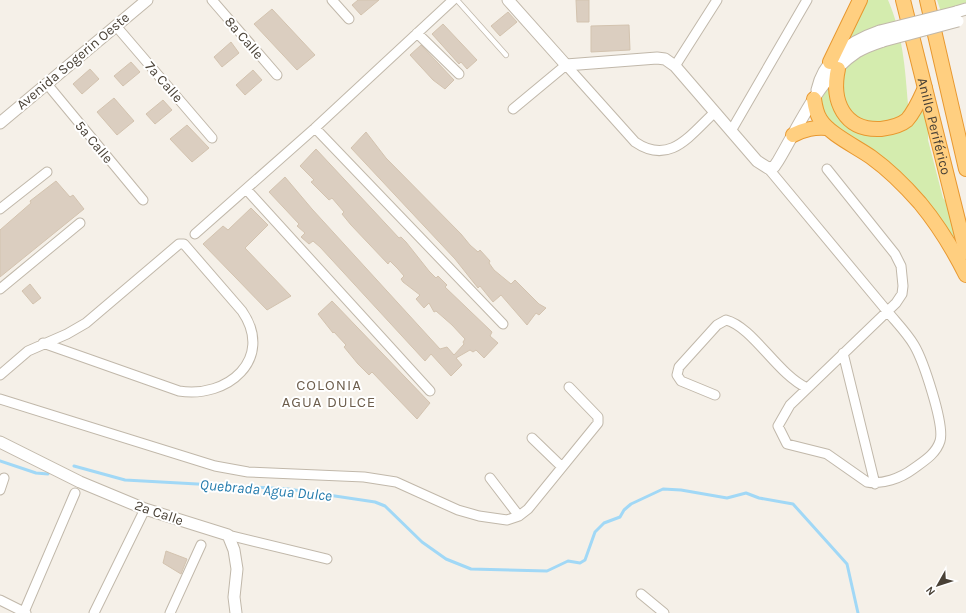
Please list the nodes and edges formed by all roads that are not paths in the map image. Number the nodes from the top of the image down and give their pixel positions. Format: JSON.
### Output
{"nodes":[{"id":1,"x":147,"y":0,"type":"edge"},
{"id":2,"x":212,"y":0,"type":"edge"},
{"id":3,"x":332,"y":0,"type":"edge"},
{"id":4,"x":453,"y":0,"type":"edge"},
{"id":5,"x":457,"y":0,"type":"edge"},
{"id":6,"x":508,"y":0,"type":"edge"},
{"id":7,"x":717,"y":0,"type":"edge"},
{"id":8,"x":807,"y":0,"type":"edge"},
{"id":9,"x":860,"y":0,"type":"edge"},
{"id":10,"x":903,"y":0,"type":"edge"},
{"id":11,"x":928,"y":2,"type":"edge"},
{"id":12,"x":963,"y":17,"type":"edge"},
{"id":13,"x":349,"y":19,"type":"dead end"},
{"id":14,"x":116,"y":26,"type":"junction"},
{"id":15,"x":417,"y":34,"type":"junction"},
{"id":16,"x":506,"y":55,"type":"dead end"},
{"id":17,"x":566,"y":65,"type":"junction"},
{"id":18,"x":834,"y":65,"type":"junction"},
{"id":19,"x":675,"y":66,"type":"junction"},
{"id":20,"x":459,"y":74,"type":"dead end"},
{"id":21,"x":277,"y":75,"type":"dead end"},
{"id":22,"x":47,"y":84,"type":"junction"},
{"id":23,"x":925,"y":88,"type":"junction"},
{"id":24,"x":814,"y":99,"type":"junction"},
{"id":25,"x":513,"y":109,"type":"dead end"},
{"id":26,"x":715,"y":112,"type":"junction"},
{"id":27,"x":0,"y":123,"type":"edge"},
{"id":28,"x":315,"y":128,"type":"junction"},
{"id":29,"x":827,"y":128,"type":"junction"},
{"id":30,"x":731,"y":131,"type":"junction"},
{"id":31,"x":793,"y":135,"type":"junction"},
{"id":32,"x":212,"y":138,"type":"dead end"},
{"id":33,"x":768,"y":168,"type":"junction"},
{"id":34,"x":827,"y":169,"type":"dead end"},
{"id":35,"x":966,"y":169,"type":"edge"},
{"id":36,"x":46,"y":172,"type":"dead end"},
{"id":37,"x":246,"y":189,"type":"junction"},
{"id":38,"x":142,"y":200,"type":"dead end"},
{"id":39,"x":0,"y":210,"type":"edge"},
{"id":40,"x":80,"y":223,"type":"dead end"},
{"id":41,"x":195,"y":234,"type":"dead end"},
{"id":42,"x":966,"y":252,"type":"edge"},
{"id":43,"x":966,"y":275,"type":"edge"},
{"id":44,"x":0,"y":288,"type":"edge"},
{"id":45,"x":887,"y":311,"type":"junction"},
{"id":46,"x":503,"y":324,"type":"dead end"},
{"id":47,"x":43,"y":343,"type":"junction"},
{"id":48,"x":843,"y":353,"type":"junction"},
{"id":49,"x":0,"y":375,"type":"edge"},
{"id":50,"x":569,"y":387,"type":"dead end"},
{"id":51,"x":807,"y":388,"type":"junction"},
{"id":52,"x":430,"y":391,"type":"dead end"},
{"id":53,"x":715,"y":395,"type":"dead end"},
{"id":54,"x":0,"y":399,"type":"edge"},
{"id":55,"x":532,"y":438,"type":"dead end"},
{"id":56,"x":0,"y":442,"type":"edge"},
{"id":57,"x":562,"y":467,"type":"junction"},
{"id":58,"x":4,"y":478,"type":"dead end"},
{"id":59,"x":490,"y":478,"type":"dead end"},
{"id":60,"x":875,"y":484,"type":"junction"},
{"id":61,"x":0,"y":490,"type":"edge"},
{"id":62,"x":75,"y":493,"type":"dead end"},
{"id":63,"x":145,"y":510,"type":"junction"},
{"id":64,"x":519,"y":516,"type":"junction"},
{"id":65,"x":228,"y":536,"type":"junction"},
{"id":66,"x":201,"y":545,"type":"dead end"},
{"id":67,"x":327,"y":559,"type":"dead end"},
{"id":68,"x":641,"y":594,"type":"dead end"},
{"id":69,"x":0,"y":600,"type":"edge"},
{"id":70,"x":25,"y":612,"type":"edge"},
{"id":71,"x":94,"y":613,"type":"edge"},
{"id":72,"x":170,"y":613,"type":"edge"},
{"id":73,"x":236,"y":613,"type":"edge"},
{"id":74,"x":664,"y":613,"type":"edge"}],
"edges":[{"from":1,"to":14,"type":"street","name":"Avenida Sogerin Oeste"},
{"from":2,"to":21,"type":"street","name":"8a Calle"},
{"from":3,"to":13,"type":"street"},
{"from":4,"to":15,"type":"street"},
{"from":5,"to":16,"type":"lane"},
{"from":6,"to":17,"type":"street"},
{"from":7,"to":19,"type":"street"},
{"from":8,"to":30,"type":"street"},
{"from":9,"to":18,"type":"highway"},
{"from":10,"to":23,"type":"highway","name":"Anillo Periférico"},
{"from":11,"to":35,"type":"highway","name":"Anillo Periférico"},
{"from":12,"to":18,"type":"street","bridge":true},
{"from":14,"to":22,"type":"street","name":"Avenida Sogerin Oeste"},
{"from":14,"to":32,"type":"street","name":"7a Calle"},
{"from":15,"to":20,"type":"street"},
{"from":15,"to":28,"type":"street"},
{"from":17,"to":19,"type":"street"},
{"from":17,"to":25,"type":"street"},
{"from":17,"to":26,"type":"street"},
{"from":18,"to":23,"type":"highway"},
{"from":18,"to":24,"type":"street"},
{"from":19,"to":26,"type":"street"},
{"from":22,"to":27,"type":"street","name":"Avenida Sogerin Oeste"},
{"from":22,"to":38,"type":"street","name":"5a Calle"},
{"from":23,"to":42,"type":"highway","name":"Anillo Periférico"},
{"from":24,"to":29,"type":"highway"},
{"from":24,"to":31,"type":"street"},
{"from":26,"to":30,"type":"street"},
{"from":28,"to":37,"type":"street"},
{"from":28,"to":46,"type":"street"},
{"from":29,"to":31,"type":"highway"},
{"from":29,"to":43,"type":"highway"},
{"from":30,"to":33,"type":"street"},
{"from":31,"to":33,"type":"street"},
{"from":33,"to":45,"type":"street"},
{"from":34,"to":45,"type":"street"},
{"from":36,"to":39,"type":"street"},
{"from":37,"to":41,"type":"street"},
{"from":37,"to":52,"type":"street"},
{"from":40,"to":44,"type":"street"},
{"from":45,"to":48,"type":"street"},
{"from":45,"to":60,"type":"street"},
{"from":47,"to":47,"type":"street"},
{"from":47,"to":49,"type":"street"},
{"from":48,"to":51,"type":"street"},
{"from":48,"to":60,"type":"street"},
{"from":50,"to":57,"type":"street"},
{"from":51,"to":53,"type":"street"},
{"from":51,"to":60,"type":"street"},
{"from":54,"to":64,"type":"street"},
{"from":55,"to":57,"type":"street"},
{"from":56,"to":63,"type":"street","name":"2a Calle"},
{"from":57,"to":64,"type":"street"},
{"from":58,"to":61,"type":"street"},
{"from":59,"to":64,"type":"street"},
{"from":62,"to":70,"type":"street"},
{"from":63,"to":65,"type":"street","name":"2a Calle"},
{"from":63,"to":71,"type":"street"},
{"from":65,"to":67,"type":"street","name":"2a Calle"},
{"from":65,"to":73,"type":"street"},
{"from":66,"to":72,"type":"street"},
{"from":68,"to":74,"type":"street"},
{"from":69,"to":70,"type":"street"}]}
